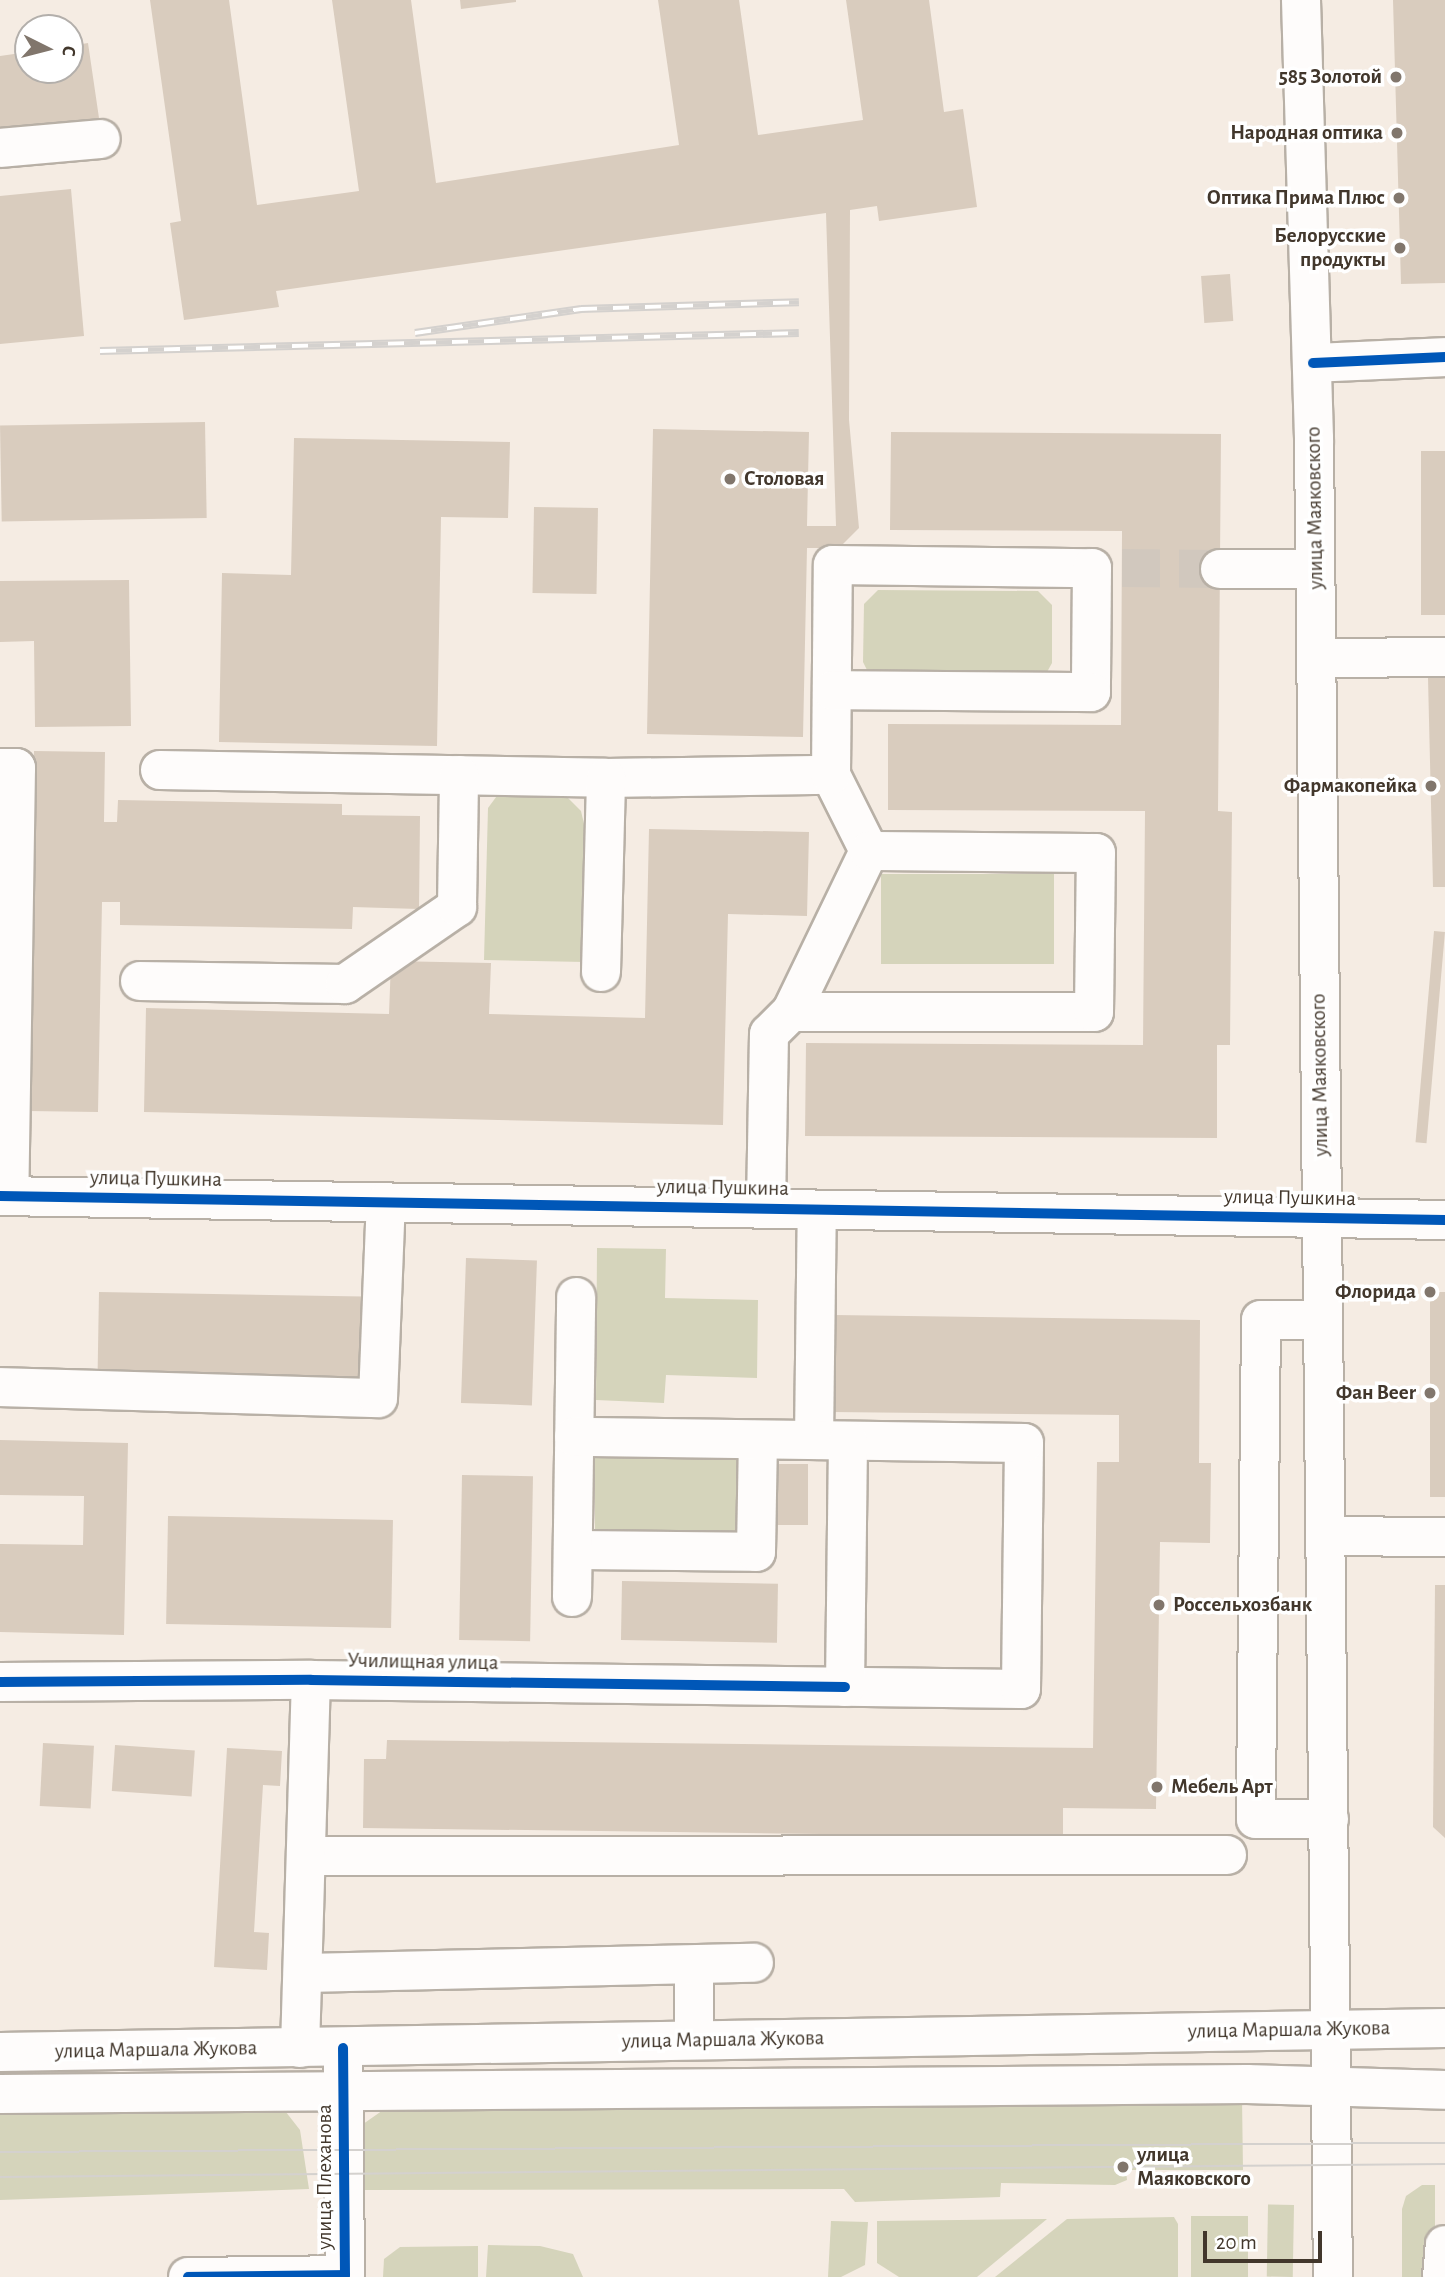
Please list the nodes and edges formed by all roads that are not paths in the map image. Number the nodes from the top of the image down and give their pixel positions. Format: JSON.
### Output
{"nodes":[{"id":1,"x":1301,"y":0,"type":"edge"},
{"id":2,"x":100,"y":139,"type":"dead end"},
{"id":3,"x":0,"y":148,"type":"edge"},
{"id":4,"x":1445,"y":357,"type":"edge"},
{"id":5,"x":1313,"y":363,"type":"junction"},
{"id":6,"x":1220,"y":569,"type":"tunnel mouth"},
{"id":7,"x":1315,"y":569,"type":"junction"},
{"id":8,"x":1445,"y":657,"type":"edge"},
{"id":9,"x":1316,"y":658,"type":"junction"},
{"id":10,"x":832,"y":690,"type":"junction"},
{"id":11,"x":0,"y":768,"type":"edge"},
{"id":12,"x":160,"y":770,"type":"dead end"},
{"id":13,"x":459,"y":775,"type":"junction"},
{"id":14,"x":831,"y":775,"type":"junction"},
{"id":15,"x":606,"y":778,"type":"junction"},
{"id":16,"x":869,"y":851,"type":"junction"},
{"id":17,"x":601,"y":972,"type":"dead end"},
{"id":18,"x":140,"y":981,"type":"dead end"},
{"id":19,"x":791,"y":1012,"type":"junction"},
{"id":20,"x":4,"y":1196,"type":"edge"},
{"id":21,"x":386,"y":1202,"type":"junction"},
{"id":22,"x":766,"y":1208,"type":"junction"},
{"id":23,"x":817,"y":1210,"type":"junction"},
{"id":24,"x":1321,"y":1217,"type":"junction"},
{"id":25,"x":1445,"y":1220,"type":"edge"},
{"id":26,"x":576,"y":1297,"type":"dead end"},
{"id":27,"x":1322,"y":1320,"type":"junction"},
{"id":28,"x":0,"y":1387,"type":"edge"},
{"id":29,"x":574,"y":1437,"type":"junction"},
{"id":30,"x":758,"y":1440,"type":"junction"},
{"id":31,"x":831,"y":1441,"type":"junction"},
{"id":32,"x":1325,"y":1536,"type":"junction"},
{"id":33,"x":1445,"y":1537,"type":"edge"},
{"id":34,"x":573,"y":1550,"type":"junction"},
{"id":35,"x":572,"y":1597,"type":"dead end"},
{"id":36,"x":311,"y":1680,"type":"junction"},
{"id":37,"x":0,"y":1682,"type":"edge"},
{"id":38,"x":845,"y":1687,"type":"junction"},
{"id":39,"x":1329,"y":1819,"type":"junction"},
{"id":40,"x":1227,"y":1855,"type":"dead end"},
{"id":41,"x":306,"y":1856,"type":"junction"},
{"id":42,"x":754,"y":1963,"type":"dead end"},
{"id":43,"x":694,"y":1965,"type":"junction"},
{"id":44,"x":303,"y":1973,"type":"junction"},
{"id":45,"x":1332,"y":2026,"type":"junction"},
{"id":46,"x":1445,"y":2028,"type":"edge"},
{"id":47,"x":694,"y":2040,"type":"junction"},
{"id":48,"x":300,"y":2048,"type":"junction"},
{"id":49,"x":343,"y":2048,"type":"junction"},
{"id":50,"x":0,"y":2052,"type":"edge"},
{"id":51,"x":1332,"y":2086,"type":"junction"},
{"id":52,"x":344,"y":2090,"type":"junction"},
{"id":53,"x":1445,"y":2090,"type":"edge"},
{"id":54,"x":0,"y":2094,"type":"edge"},
{"id":55,"x":1445,"y":2245,"type":"edge"},
{"id":56,"x":188,"y":2277,"type":"edge"},
{"id":57,"x":1333,"y":2277,"type":"edge"},
{"id":58,"x":1442,"y":2277,"type":"edge"}],
"edges":[{"from":1,"to":5,"type":"main road","name":"улица Маяковского"},
{"from":2,"to":3,"type":"main road"},
{"from":4,"to":5,"type":"main road"},
{"from":5,"to":7,"type":"main road","name":"улица Маяковского"},
{"from":6,"to":7,"type":"main road"},
{"from":7,"to":9,"type":"main road","name":"улица Маяковского"},
{"from":8,"to":9,"type":"main road"},
{"from":9,"to":24,"type":"main road","name":"улица Маяковского"},
{"from":10,"to":10,"type":"main road"},
{"from":10,"to":14,"type":"main road"},
{"from":11,"to":20,"type":"main road"},
{"from":12,"to":13,"type":"main road"},
{"from":13,"to":15,"type":"main road"},
{"from":13,"to":18,"type":"main road"},
{"from":14,"to":15,"type":"main road"},
{"from":14,"to":16,"type":"main road"},
{"from":15,"to":17,"type":"main road"},
{"from":16,"to":19,"type":"main road"},
{"from":16,"to":19,"type":"main road"},
{"from":19,"to":22,"type":"main road"},
{"from":20,"to":21,"type":"main road","name":"улица Пушкина"},
{"from":21,"to":22,"type":"main road","name":"улица Пушкина"},
{"from":21,"to":28,"type":"main road"},
{"from":22,"to":23,"type":"main road","name":"улица Пушкина"},
{"from":23,"to":24,"type":"main road","name":"улица Пушкина"},
{"from":23,"to":31,"type":"main road"},
{"from":24,"to":25,"type":"main road","name":"улица Пушкина"},
{"from":24,"to":27,"type":"main road","name":"улица Маяковского"},
{"from":26,"to":29,"type":"main road"},
{"from":27,"to":32,"type":"main road","name":"улица Маяковского"},
{"from":27,"to":39,"type":"main road"},
{"from":29,"to":30,"type":"main road"},
{"from":29,"to":34,"type":"main road"},
{"from":30,"to":31,"type":"main road"},
{"from":30,"to":34,"type":"main road"},
{"from":31,"to":38,"type":"main road"},
{"from":31,"to":38,"type":"main road","name":"Училищная улица"},
{"from":32,"to":33,"type":"main road"},
{"from":32,"to":39,"type":"main road","name":"улица Маяковского"},
{"from":34,"to":35,"type":"main road"},
{"from":36,"to":37,"type":"main road","name":"Училищная улица"},
{"from":36,"to":38,"type":"main road","name":"Училищная улица"},
{"from":36,"to":41,"type":"main road"},
{"from":39,"to":45,"type":"main road","name":"улица Маяковского"},
{"from":40,"to":41,"type":"main road"},
{"from":41,"to":44,"type":"main road"},
{"from":42,"to":43,"type":"main road"},
{"from":43,"to":44,"type":"main road"},
{"from":43,"to":47,"type":"main road"},
{"from":44,"to":48,"type":"main road"},
{"from":45,"to":46,"type":"main road","name":"улица Маршала Жукова"},
{"from":45,"to":47,"type":"main road","name":"улица Маршала Жукова"},
{"from":45,"to":51,"type":"main road","name":"улица Маяковского"},
{"from":47,"to":49,"type":"main road","name":"улица Маршала Жукова"},
{"from":48,"to":49,"type":"main road","name":"улица Маршала Жукова"},
{"from":48,"to":50,"type":"main road","name":"улица Маршала Жукова"},
{"from":49,"to":52,"type":"main road","name":"улица Плеханова"},
{"from":51,"to":52,"type":"main road","name":"улица Маршала Жукова"},
{"from":51,"to":53,"type":"main road","name":"улица Маршала Жукова"},
{"from":51,"to":57,"type":"main road","name":"улица Маяковского"},
{"from":52,"to":54,"type":"main road","name":"улица Маршала Жукова"},
{"from":52,"to":56,"type":"main road","name":"улица Плеханова"},
{"from":55,"to":58,"type":"main road"}]}
